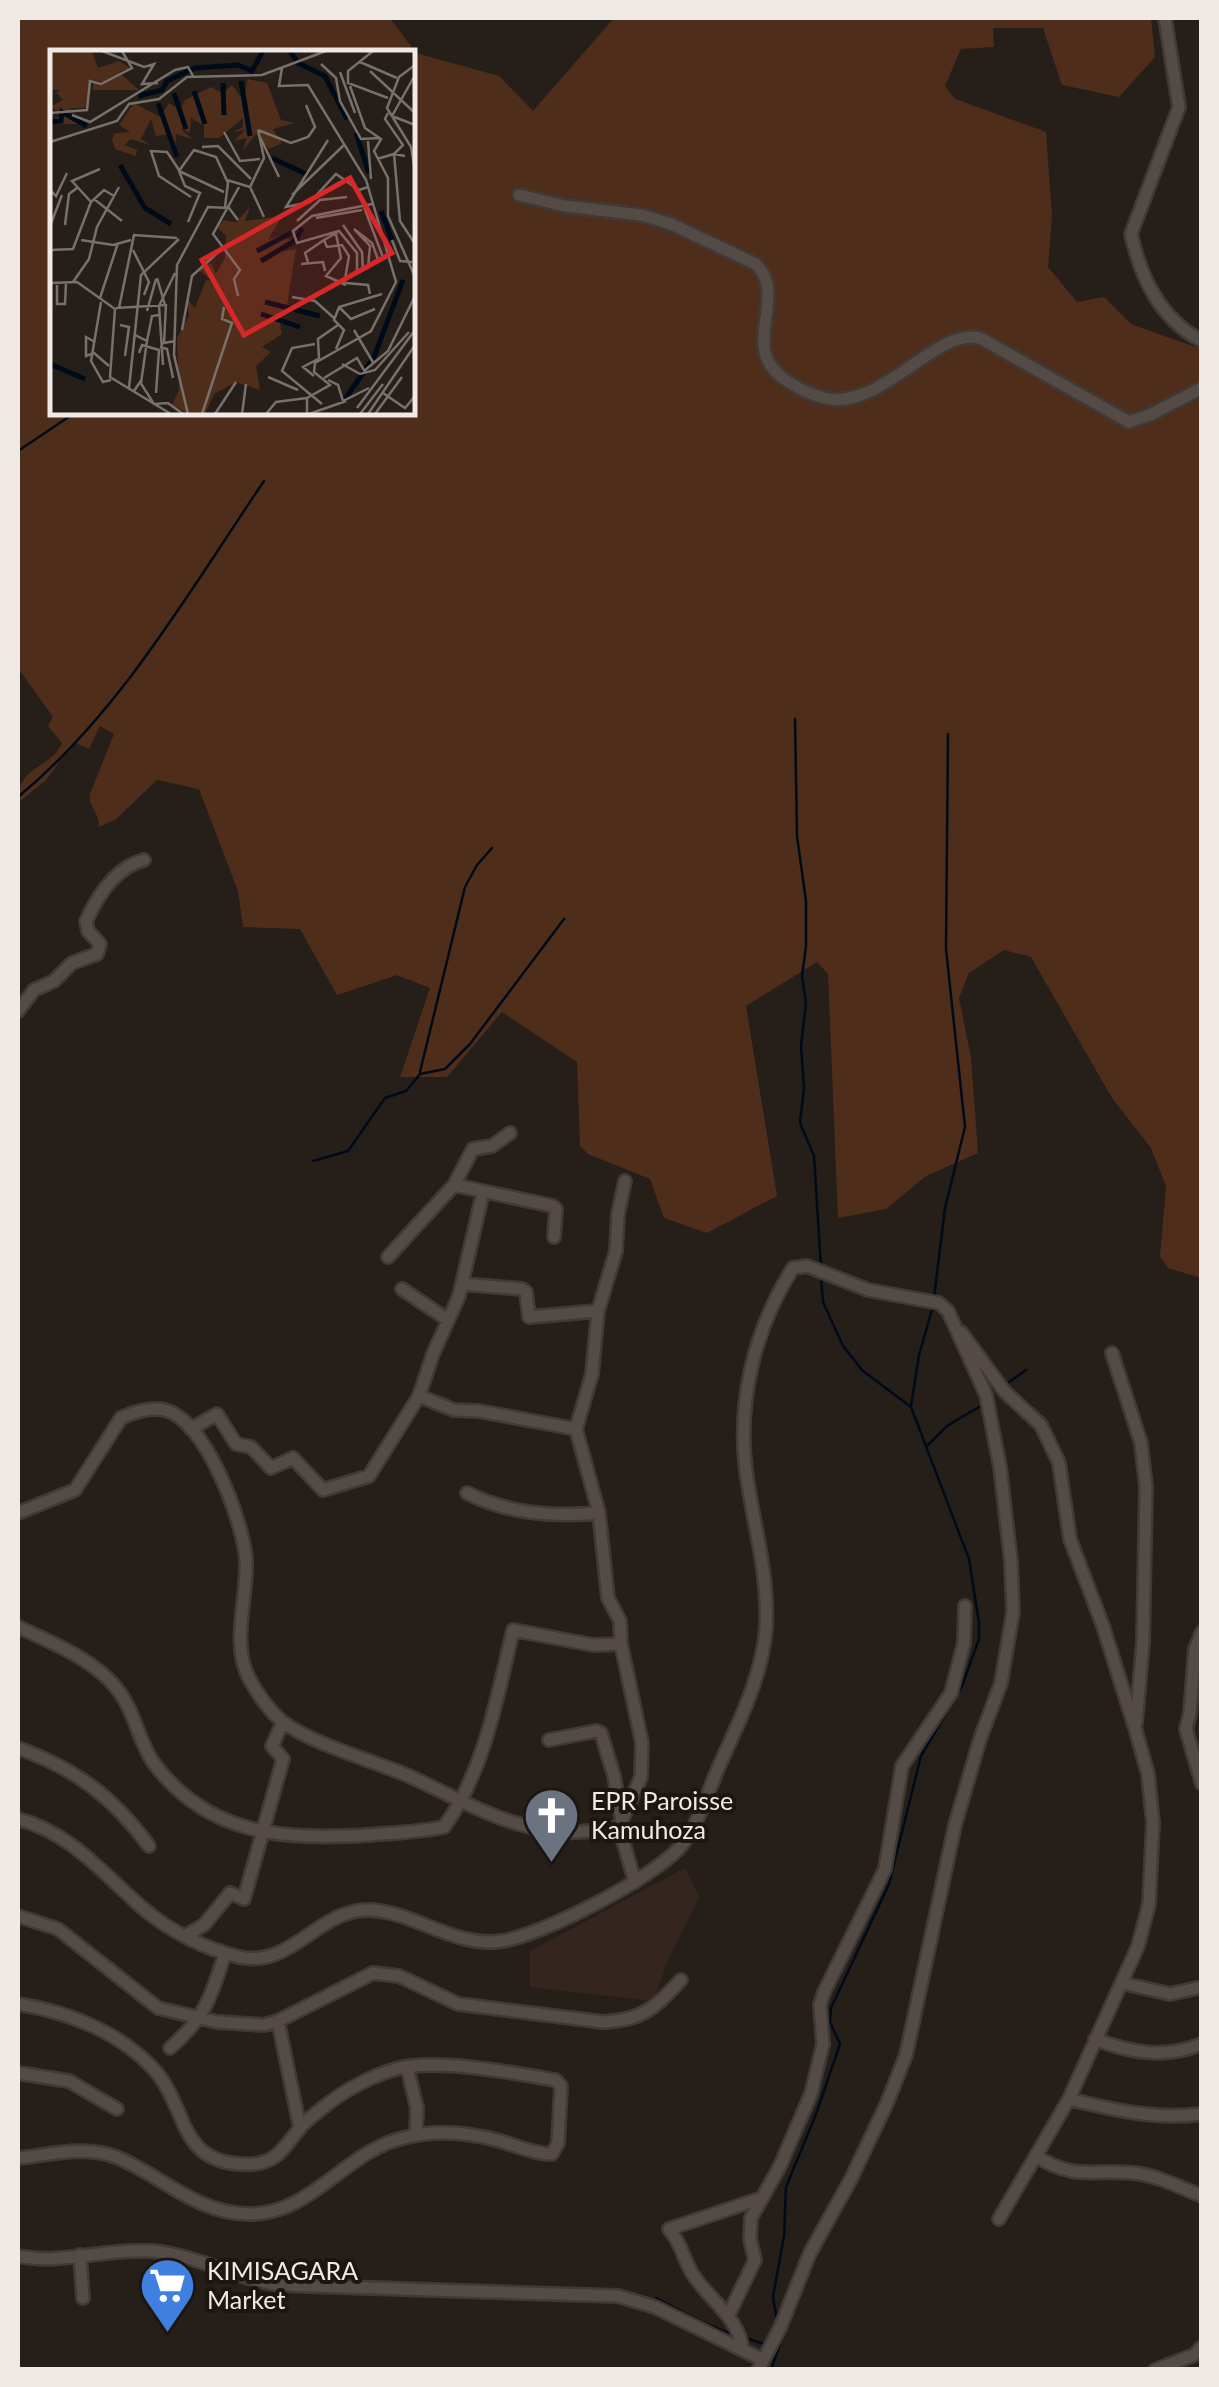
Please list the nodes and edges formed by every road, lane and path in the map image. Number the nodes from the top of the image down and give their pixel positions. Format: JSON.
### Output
{"nodes":[{"id":1,"x":1164,"y":18,"type":"edge"},
{"id":2,"x":520,"y":195,"type":"dead end"},
{"id":3,"x":1202,"y":341,"type":"edge"},
{"id":4,"x":1202,"y":388,"type":"edge"},
{"id":5,"x":144,"y":860,"type":"dead end"},
{"id":6,"x":18,"y":1011,"type":"edge"},
{"id":7,"x":510,"y":1133,"type":"dead end"},
{"id":8,"x":625,"y":1180,"type":"dead end"},
{"id":9,"x":454,"y":1185,"type":"junction"},
{"id":10,"x":483,"y":1192,"type":"junction"},
{"id":11,"x":554,"y":1236,"type":"dead end"},
{"id":12,"x":388,"y":1257,"type":"dead end"},
{"id":13,"x":462,"y":1284,"type":"junction"},
{"id":14,"x":402,"y":1290,"type":"dead end"},
{"id":15,"x":598,"y":1310,"type":"junction"},
{"id":16,"x":448,"y":1320,"type":"junction"},
{"id":17,"x":956,"y":1328,"type":"junction"},
{"id":18,"x":1112,"y":1354,"type":"dead end"},
{"id":19,"x":420,"y":1396,"type":"junction"},
{"id":20,"x":191,"y":1429,"type":"junction"},
{"id":21,"x":576,"y":1429,"type":"junction"},
{"id":22,"x":468,"y":1494,"type":"dead end"},
{"id":23,"x":18,"y":1513,"type":"edge"},
{"id":24,"x":599,"y":1513,"type":"junction"},
{"id":25,"x":966,"y":1606,"type":"dead end"},
{"id":26,"x":18,"y":1628,"type":"edge"},
{"id":27,"x":1202,"y":1632,"type":"edge"},
{"id":28,"x":621,"y":1644,"type":"junction"},
{"id":29,"x":283,"y":1722,"type":"junction"},
{"id":30,"x":1135,"y":1728,"type":"junction"},
{"id":31,"x":549,"y":1740,"type":"dead end"},
{"id":32,"x":18,"y":1748,"type":"edge"},
{"id":33,"x":1202,"y":1784,"type":"edge"},
{"id":34,"x":459,"y":1802,"type":"junction"},
{"id":35,"x":18,"y":1818,"type":"edge"},
{"id":36,"x":621,"y":1824,"type":"junction"},
{"id":37,"x":264,"y":1834,"type":"junction"},
{"id":38,"x":150,"y":1846,"type":"dead end"},
{"id":39,"x":635,"y":1882,"type":"junction"},
{"id":40,"x":18,"y":1916,"type":"edge"},
{"id":41,"x":185,"y":1936,"type":"junction"},
{"id":42,"x":225,"y":1953,"type":"junction"},
{"id":43,"x":682,"y":1980,"type":"dead end"},
{"id":44,"x":1122,"y":1984,"type":"junction"},
{"id":45,"x":1197,"y":1988,"type":"dead end"},
{"id":46,"x":18,"y":2004,"type":"edge"},
{"id":47,"x":200,"y":2017,"type":"junction"},
{"id":48,"x":278,"y":2021,"type":"junction"},
{"id":49,"x":1095,"y":2039,"type":"junction"},
{"id":50,"x":1202,"y":2044,"type":"edge"},
{"id":51,"x":170,"y":2048,"type":"dead end"},
{"id":52,"x":406,"y":2066,"type":"junction"},
{"id":53,"x":18,"y":2073,"type":"edge"},
{"id":54,"x":1069,"y":2098,"type":"junction"},
{"id":55,"x":117,"y":2108,"type":"dead end"},
{"id":56,"x":1202,"y":2114,"type":"edge"},
{"id":57,"x":300,"y":2128,"type":"junction"},
{"id":58,"x":416,"y":2136,"type":"junction"},
{"id":59,"x":1036,"y":2156,"type":"junction"},
{"id":60,"x":18,"y":2158,"type":"edge"},
{"id":61,"x":1202,"y":2196,"type":"edge"},
{"id":62,"x":759,"y":2199,"type":"junction"},
{"id":63,"x":999,"y":2219,"type":"dead end"},
{"id":64,"x":80,"y":2255,"type":"junction"},
{"id":65,"x":18,"y":2256,"type":"edge"},
{"id":66,"x":82,"y":2298,"type":"dead end"},
{"id":67,"x":728,"y":2316,"type":"junction"},
{"id":68,"x":742,"y":2348,"type":"junction"},
{"id":69,"x":769,"y":2348,"type":"edge"},
{"id":70,"x":1202,"y":2348,"type":"edge"},
{"id":71,"x":1155,"y":2370,"type":"edge"}],
"edges":[{"from":1,"to":3,"type":"street"},
{"from":2,"to":4,"type":"street"},
{"from":5,"to":6,"type":"street"},
{"from":7,"to":9,"type":"street"},
{"from":8,"to":15,"type":"street"},
{"from":9,"to":10,"type":"street"},
{"from":9,"to":12,"type":"street"},
{"from":10,"to":11,"type":"street"},
{"from":10,"to":13,"type":"street"},
{"from":13,"to":15,"type":"street"},
{"from":13,"to":16,"type":"street"},
{"from":14,"to":16,"type":"street"},
{"from":15,"to":21,"type":"street"},
{"from":16,"to":19,"type":"street"},
{"from":17,"to":30,"type":"street"},
{"from":17,"to":39,"type":"street"},
{"from":17,"to":69,"type":"street"},
{"from":18,"to":30,"type":"street"},
{"from":19,"to":20,"type":"street"},
{"from":19,"to":21,"type":"street"},
{"from":20,"to":23,"type":"street"},
{"from":20,"to":29,"type":"street"},
{"from":21,"to":24,"type":"street"},
{"from":22,"to":24,"type":"street"},
{"from":24,"to":28,"type":"street"},
{"from":25,"to":62,"type":"street"},
{"from":26,"to":37,"type":"street"},
{"from":27,"to":33,"type":"street"},
{"from":28,"to":34,"type":"street"},
{"from":28,"to":36,"type":"street"},
{"from":29,"to":34,"type":"street"},
{"from":29,"to":37,"type":"street"},
{"from":30,"to":44,"type":"street"},
{"from":31,"to":36,"type":"street"},
{"from":32,"to":38,"type":"street"},
{"from":34,"to":36,"type":"street"},
{"from":34,"to":37,"type":"street"},
{"from":35,"to":41,"type":"street"},
{"from":36,"to":39,"type":"street"},
{"from":37,"to":41,"type":"street"},
{"from":39,"to":42,"type":"street"},
{"from":40,"to":47,"type":"street"},
{"from":41,"to":42,"type":"street"},
{"from":42,"to":47,"type":"street"},
{"from":43,"to":48,"type":"street"},
{"from":44,"to":45,"type":"street"},
{"from":44,"to":49,"type":"street"},
{"from":46,"to":57,"type":"street"},
{"from":47,"to":48,"type":"street"},
{"from":47,"to":51,"type":"street"},
{"from":48,"to":57,"type":"street"},
{"from":49,"to":50,"type":"street"},
{"from":49,"to":54,"type":"street"},
{"from":52,"to":57,"type":"street"},
{"from":52,"to":58,"type":"street"},
{"from":52,"to":58,"type":"street"},
{"from":53,"to":55,"type":"street"},
{"from":54,"to":56,"type":"street"},
{"from":54,"to":59,"type":"street"},
{"from":58,"to":60,"type":"street"},
{"from":59,"to":61,"type":"street"},
{"from":59,"to":63,"type":"street"},
{"from":62,"to":67,"type":"street"},
{"from":62,"to":67,"type":"street"},
{"from":64,"to":65,"type":"street"},
{"from":64,"to":66,"type":"street"},
{"from":64,"to":68,"type":"street"},
{"from":67,"to":68,"type":"street"},
{"from":68,"to":69,"type":"street"},
{"from":70,"to":71,"type":"street"}]}
